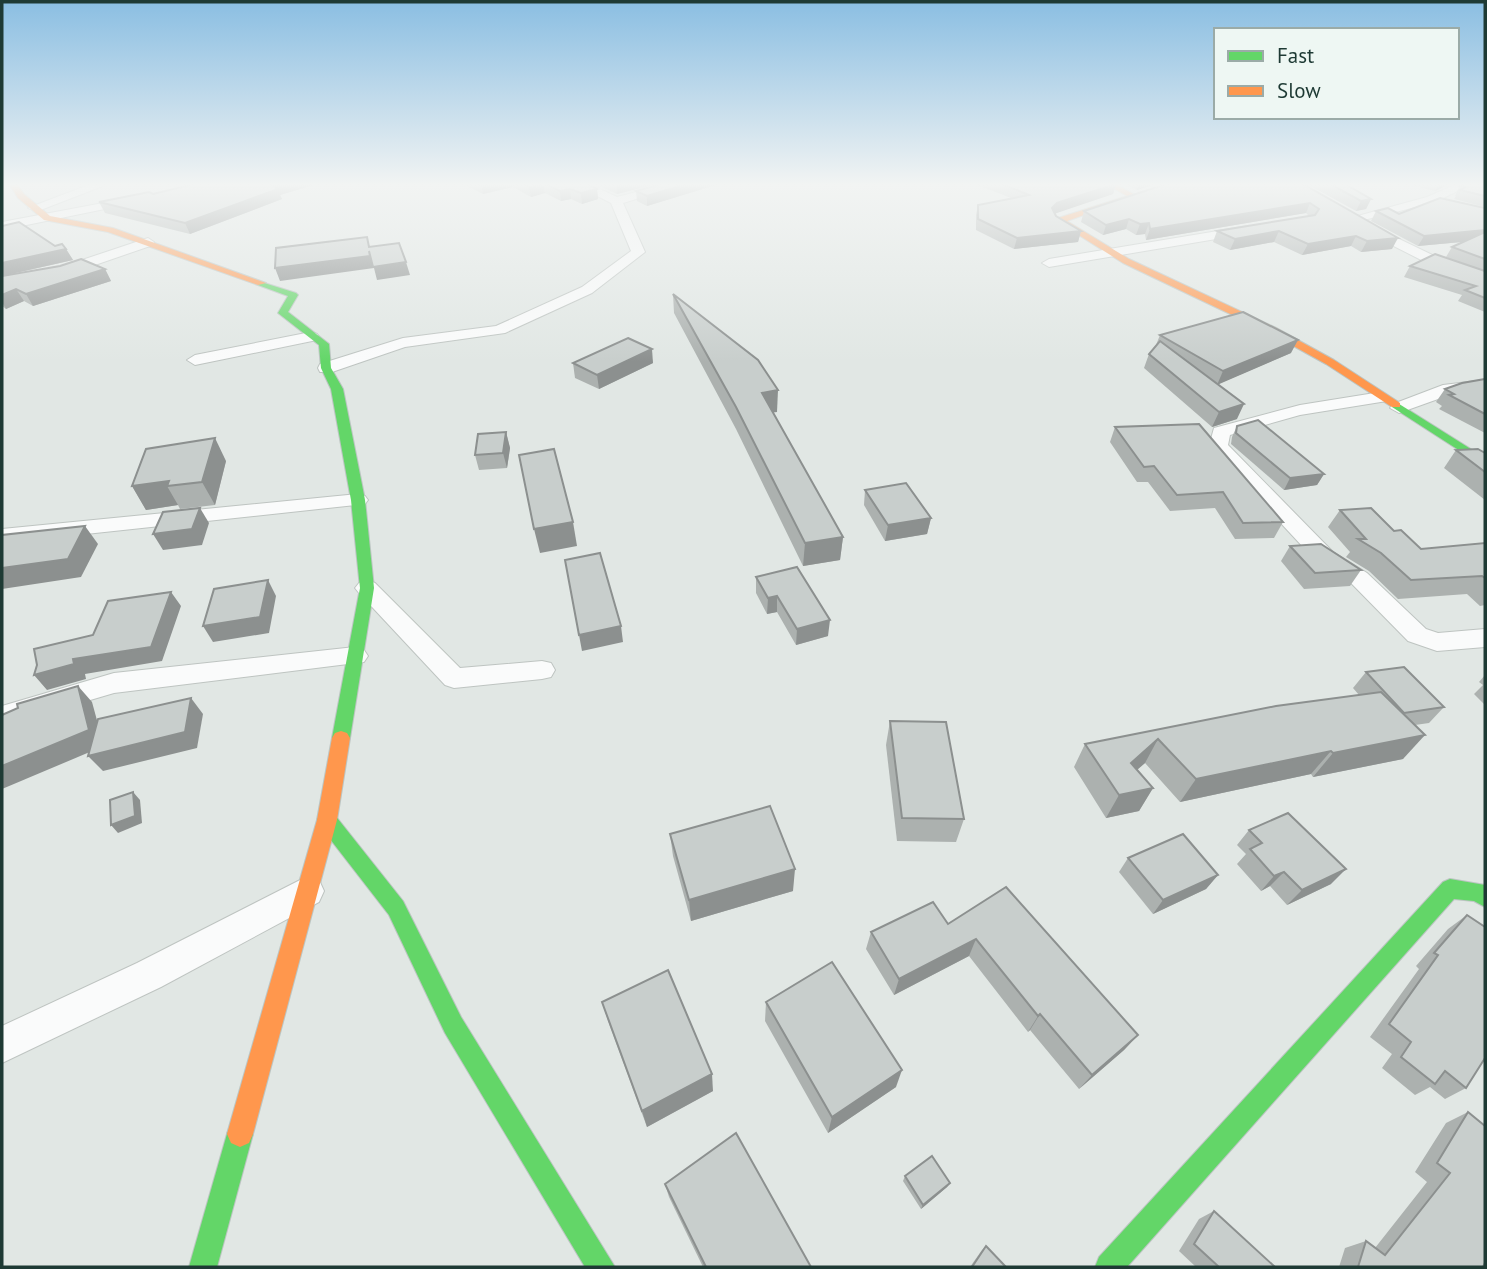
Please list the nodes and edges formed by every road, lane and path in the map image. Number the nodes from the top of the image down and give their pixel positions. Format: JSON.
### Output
{"nodes":[{"id":1,"x":144,"y":243,"type":"edge"},
{"id":2,"x":151,"y":243,"type":"edge"},
{"id":3,"x":634,"y":243,"type":"edge"},
{"id":4,"x":1098,"y":243,"type":"edge"},
{"id":5,"x":1170,"y":243,"type":"edge"},
{"id":6,"x":1400,"y":243,"type":"edge"},
{"id":7,"x":1113,"y":253,"type":"junction"},
{"id":8,"x":1049,"y":263,"type":"dead end"},
{"id":9,"x":1485,"y":279,"type":"edge"},
{"id":10,"x":2,"y":283,"type":"edge"},
{"id":11,"x":311,"y":337,"type":"junction"},
{"id":12,"x":195,"y":360,"type":"dead end"},
{"id":13,"x":326,"y":368,"type":"junction"},
{"id":14,"x":1485,"y":385,"type":"edge"},
{"id":15,"x":1390,"y":402,"type":"junction"},
{"id":16,"x":1485,"y":463,"type":"edge"},
{"id":17,"x":358,"y":500,"type":"junction"},
{"id":18,"x":2,"y":536,"type":"edge"},
{"id":19,"x":367,"y":588,"type":"junction"},
{"id":20,"x":1485,"y":638,"type":"edge"},
{"id":21,"x":355,"y":656,"type":"junction"},
{"id":22,"x":542,"y":670,"type":"dead end"},
{"id":23,"x":2,"y":716,"type":"edge"},
{"id":24,"x":327,"y":820,"type":"junction"},
{"id":25,"x":309,"y":891,"type":"junction"},
{"id":26,"x":1485,"y":897,"type":"edge"},
{"id":27,"x":2,"y":1045,"type":"edge"},
{"id":28,"x":203,"y":1267,"type":"edge"},
{"id":29,"x":601,"y":1267,"type":"edge"},
{"id":30,"x":1109,"y":1267,"type":"edge"}],
"edges":[{"from":1,"to":10,"type":"street"},
{"from":2,"to":11,"type":"street"},
{"from":3,"to":13,"type":"street"},
{"from":4,"to":7,"type":"street"},
{"from":5,"to":7,"type":"street"},
{"from":6,"to":9,"type":"street"},
{"from":7,"to":8,"type":"street"},
{"from":7,"to":15,"type":"street"},
{"from":11,"to":12,"type":"street"},
{"from":11,"to":13,"type":"street"},
{"from":13,"to":17,"type":"street"},
{"from":14,"to":15,"type":"street"},
{"from":15,"to":16,"type":"street"},
{"from":15,"to":20,"type":"street"},
{"from":17,"to":18,"type":"street"},
{"from":17,"to":19,"type":"street"},
{"from":19,"to":21,"type":"street"},
{"from":19,"to":22,"type":"street"},
{"from":21,"to":23,"type":"street"},
{"from":21,"to":24,"type":"street"},
{"from":24,"to":25,"type":"street"},
{"from":24,"to":29,"type":"street"},
{"from":25,"to":27,"type":"street"},
{"from":25,"to":28,"type":"street"},
{"from":26,"to":30,"type":"street"}]}
